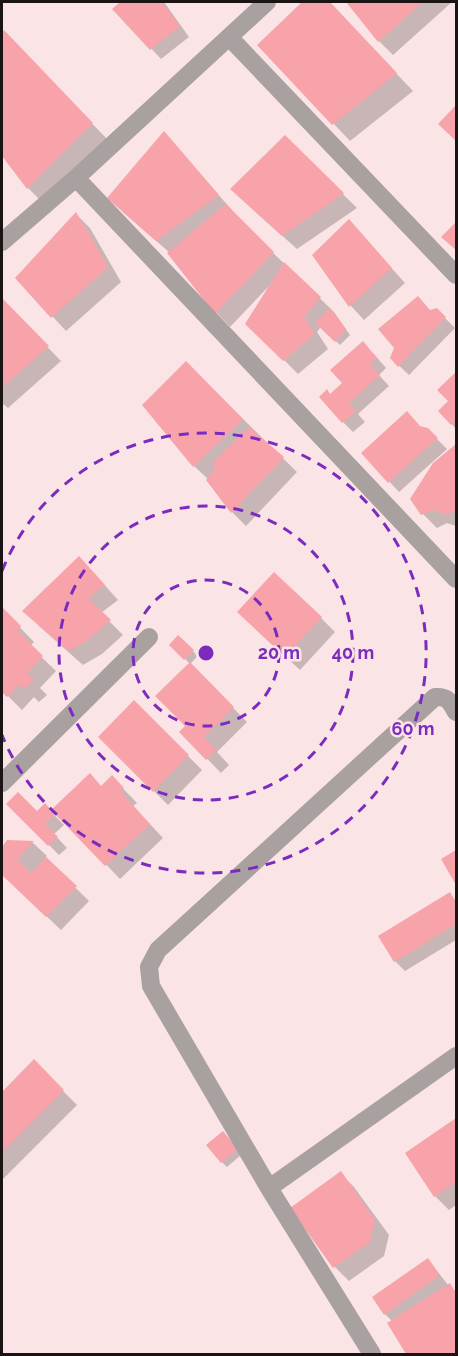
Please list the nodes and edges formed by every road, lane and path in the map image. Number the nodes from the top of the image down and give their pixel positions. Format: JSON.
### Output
{"nodes":[{"id":1,"x":267,"y":2,"type":"edge"},
{"id":2,"x":229,"y":37,"type":"junction"},
{"id":3,"x":76,"y":178,"type":"junction"},
{"id":4,"x":2,"y":242,"type":"edge"},
{"id":5,"x":456,"y":275,"type":"edge"},
{"id":6,"x":456,"y":579,"type":"edge"},
{"id":7,"x":148,"y":637,"type":"dead end"},
{"id":8,"x":456,"y":712,"type":"edge"},
{"id":9,"x":2,"y":783,"type":"edge"},
{"id":10,"x":456,"y":1056,"type":"edge"},
{"id":11,"x":269,"y":1188,"type":"junction"},
{"id":12,"x":372,"y":1354,"type":"edge"}],
"edges":[{"from":1,"to":2,"type":"street"},
{"from":2,"to":3,"type":"street"},
{"from":2,"to":5,"type":"street"},
{"from":3,"to":4,"type":"street"},
{"from":3,"to":6,"type":"street"},
{"from":7,"to":9,"type":"street"},
{"from":8,"to":11,"type":"street"},
{"from":10,"to":11,"type":"street"},
{"from":11,"to":12,"type":"street"}]}
